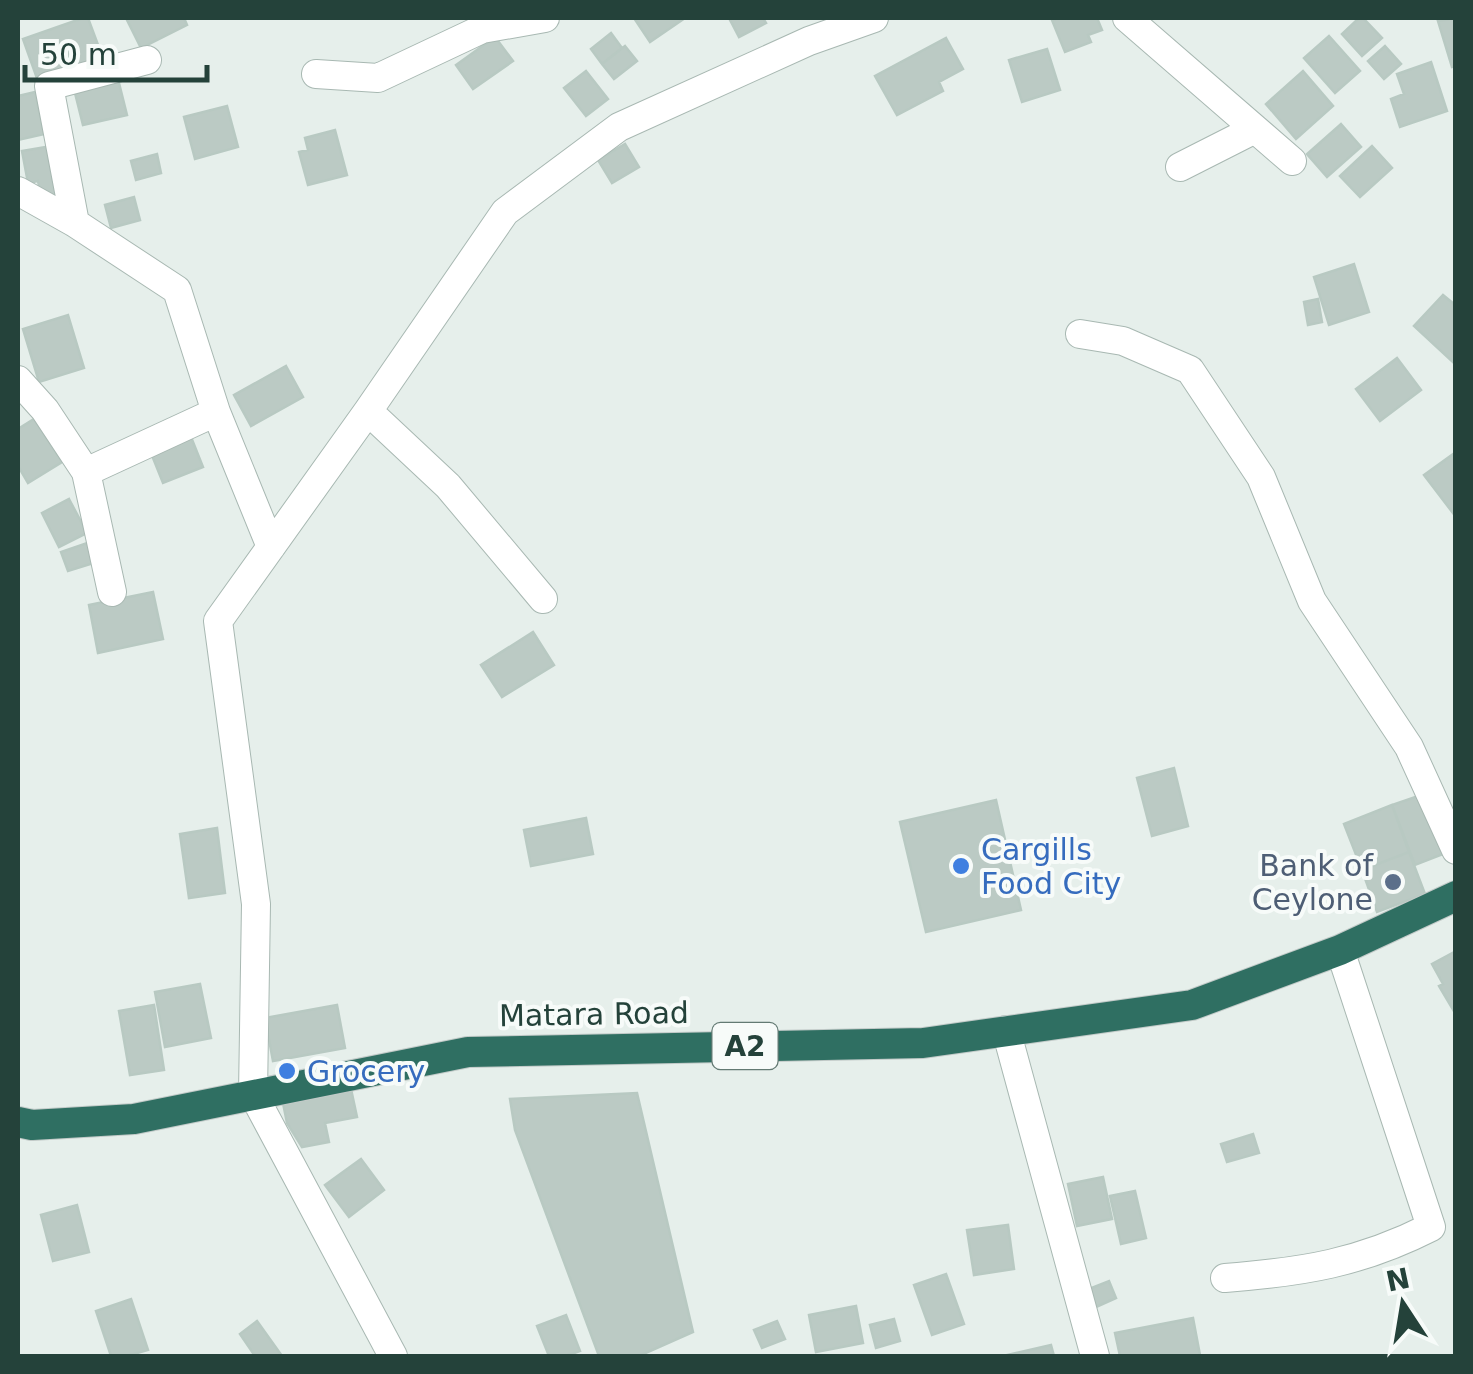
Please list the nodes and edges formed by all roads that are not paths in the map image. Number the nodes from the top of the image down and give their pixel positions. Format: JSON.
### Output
{"nodes":[{"id":1,"x":545,"y":18,"type":"edge"},
{"id":2,"x":874,"y":18,"type":"edge"},
{"id":3,"x":1128,"y":18,"type":"edge"},
{"id":4,"x":147,"y":60,"type":"dead end"},
{"id":5,"x":316,"y":74,"type":"dead end"},
{"id":6,"x":1255,"y":129,"type":"junction"},
{"id":7,"x":1292,"y":161,"type":"dead end"},
{"id":8,"x":1180,"y":168,"type":"dead end"},
{"id":9,"x":18,"y":191,"type":"edge"},
{"id":10,"x":75,"y":223,"type":"junction"},
{"id":11,"x":1080,"y":334,"type":"dead end"},
{"id":12,"x":18,"y":380,"type":"edge"},
{"id":13,"x":368,"y":411,"type":"junction"},
{"id":14,"x":216,"y":412,"type":"junction"},
{"id":15,"x":86,"y":472,"type":"junction"},
{"id":16,"x":271,"y":547,"type":"junction"},
{"id":17,"x":112,"y":592,"type":"dead end"},
{"id":18,"x":543,"y":599,"type":"dead end"},
{"id":19,"x":1456,"y":850,"type":"edge"},
{"id":20,"x":1456,"y":896,"type":"edge"},
{"id":21,"x":1340,"y":950,"type":"junction"},
{"id":22,"x":1006,"y":1030,"type":"junction"},
{"id":23,"x":253,"y":1094,"type":"junction"},
{"id":24,"x":18,"y":1122,"type":"edge"},
{"id":25,"x":1224,"y":1278,"type":"dead end"},
{"id":26,"x":393,"y":1356,"type":"edge"},
{"id":27,"x":1095,"y":1356,"type":"edge"}],
"edges":[{"from":1,"to":5,"type":"street"},
{"from":2,"to":13,"type":"street"},
{"from":3,"to":6,"type":"street"},
{"from":4,"to":10,"type":"street"},
{"from":6,"to":7,"type":"street"},
{"from":6,"to":8,"type":"street"},
{"from":9,"to":10,"type":"street"},
{"from":10,"to":14,"type":"street"},
{"from":11,"to":19,"type":"street"},
{"from":12,"to":15,"type":"street"},
{"from":13,"to":16,"type":"street"},
{"from":13,"to":18,"type":"street"},
{"from":14,"to":15,"type":"street"},
{"from":14,"to":16,"type":"street"},
{"from":15,"to":17,"type":"street"},
{"from":16,"to":23,"type":"street"},
{"from":20,"to":21,"type":"highway","name":"Matara Road","number":"A2"},
{"from":21,"to":22,"type":"highway","name":"Matara Road","number":"A2"},
{"from":21,"to":25,"type":"street"},
{"from":22,"to":23,"type":"highway","name":"Matara Road","number":"A2"},
{"from":22,"to":27,"type":"street"},
{"from":23,"to":24,"type":"highway","name":"Matara Road","number":"A2"},
{"from":23,"to":26,"type":"street"}]}
